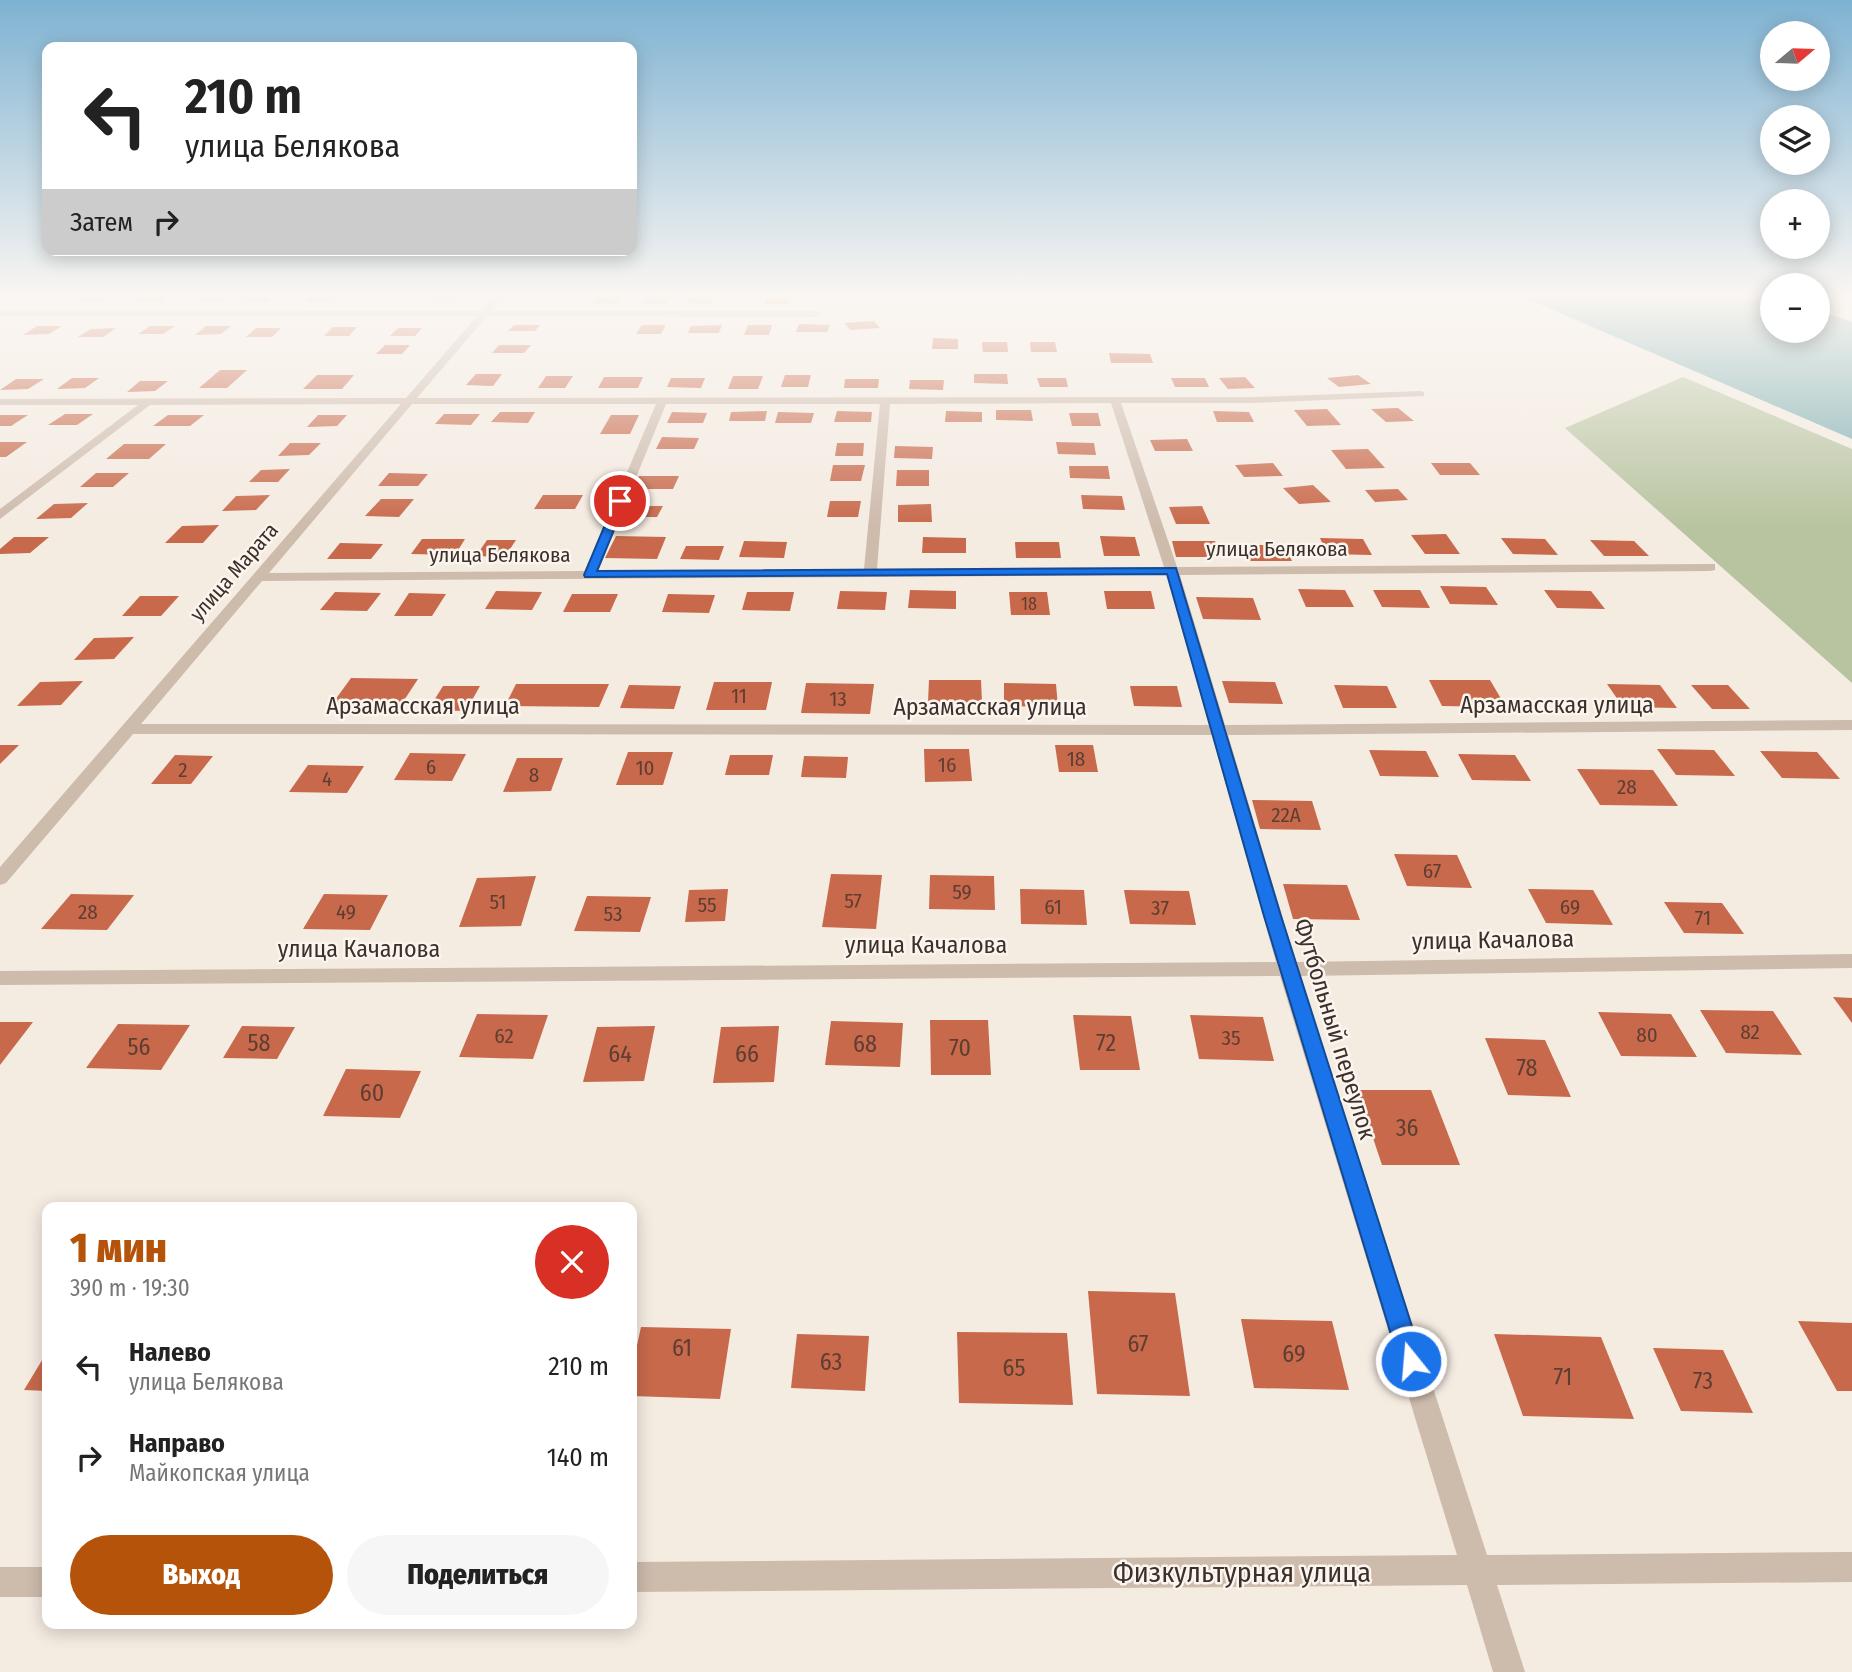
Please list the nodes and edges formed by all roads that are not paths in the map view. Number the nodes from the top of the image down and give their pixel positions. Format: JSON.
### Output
{"nodes":[{"id":1,"x":434,"y":372,"type":"edge"},
{"id":2,"x":1420,"y":394,"type":"dead end"},
{"id":3,"x":149,"y":401,"type":"junction"},
{"id":4,"x":409,"y":401,"type":"junction"},
{"id":5,"x":1115,"y":401,"type":"junction"},
{"id":6,"x":0,"y":402,"type":"edge"},
{"id":7,"x":662,"y":402,"type":"junction"},
{"id":8,"x":886,"y":402,"type":"junction"},
{"id":9,"x":0,"y":515,"type":"edge"},
{"id":10,"x":1710,"y":567,"type":"dead end"},
{"id":11,"x":1172,"y":571,"type":"junction"},
{"id":12,"x":870,"y":573,"type":"junction"},
{"id":13,"x":590,"y":575,"type":"junction"},
{"id":14,"x":256,"y":577,"type":"junction"},
{"id":15,"x":1852,"y":725,"type":"edge"},
{"id":16,"x":128,"y":729,"type":"junction"},
{"id":17,"x":1217,"y":730,"type":"junction"},
{"id":18,"x":0,"y":879,"type":"edge"},
{"id":19,"x":1852,"y":961,"type":"edge"},
{"id":20,"x":1289,"y":969,"type":"junction"},
{"id":21,"x":0,"y":978,"type":"edge"},
{"id":22,"x":1852,"y":1567,"type":"edge"},
{"id":23,"x":1477,"y":1570,"type":"junction"},
{"id":24,"x":637,"y":1577,"type":"edge"},
{"id":25,"x":0,"y":1582,"type":"edge"},
{"id":26,"x":42,"y":1582,"type":"edge"},
{"id":27,"x":1508,"y":1672,"type":"edge"}],
"edges":[{"from":1,"to":4,"type":"street","name":"улица Марата"},
{"from":2,"to":5,"type":"street"},
{"from":3,"to":4,"type":"street"},
{"from":3,"to":6,"type":"street"},
{"from":3,"to":9,"type":"street"},
{"from":4,"to":7,"type":"street"},
{"from":4,"to":14,"type":"street","name":"улица Марата"},
{"from":5,"to":8,"type":"street"},
{"from":5,"to":11,"type":"street","name":"Футбольный переулок"},
{"from":7,"to":8,"type":"street"},
{"from":7,"to":13,"type":"street"},
{"from":8,"to":12,"type":"street"},
{"from":10,"to":11,"type":"street","name":"улица Белякова"},
{"from":11,"to":12,"type":"street","name":"улица Белякова"},
{"from":11,"to":17,"type":"street","name":"Футбольный переулок"},
{"from":12,"to":13,"type":"street","name":"улица Белякова"},
{"from":13,"to":14,"type":"street","name":"улица Белякова"},
{"from":14,"to":16,"type":"street","name":"улица Марата"},
{"from":15,"to":17,"type":"street","name":"Арзамасская улица"},
{"from":16,"to":17,"type":"street","name":"Арзамасская улица"},
{"from":16,"to":18,"type":"street","name":"улица Марата"},
{"from":17,"to":20,"type":"street","name":"Футбольный переулок"},
{"from":19,"to":20,"type":"street","name":"улица Качалова"},
{"from":20,"to":21,"type":"street","name":"улица Качалова"},
{"from":20,"to":23,"type":"street","name":"Футбольный переулок"},
{"from":22,"to":23,"type":"street","name":"Физкультурная улица"},
{"from":23,"to":24,"type":"street","name":"Физкультурная улица"},
{"from":23,"to":27,"type":"street","name":"Футбольный переулок"},
{"from":25,"to":26,"type":"street"}]}
